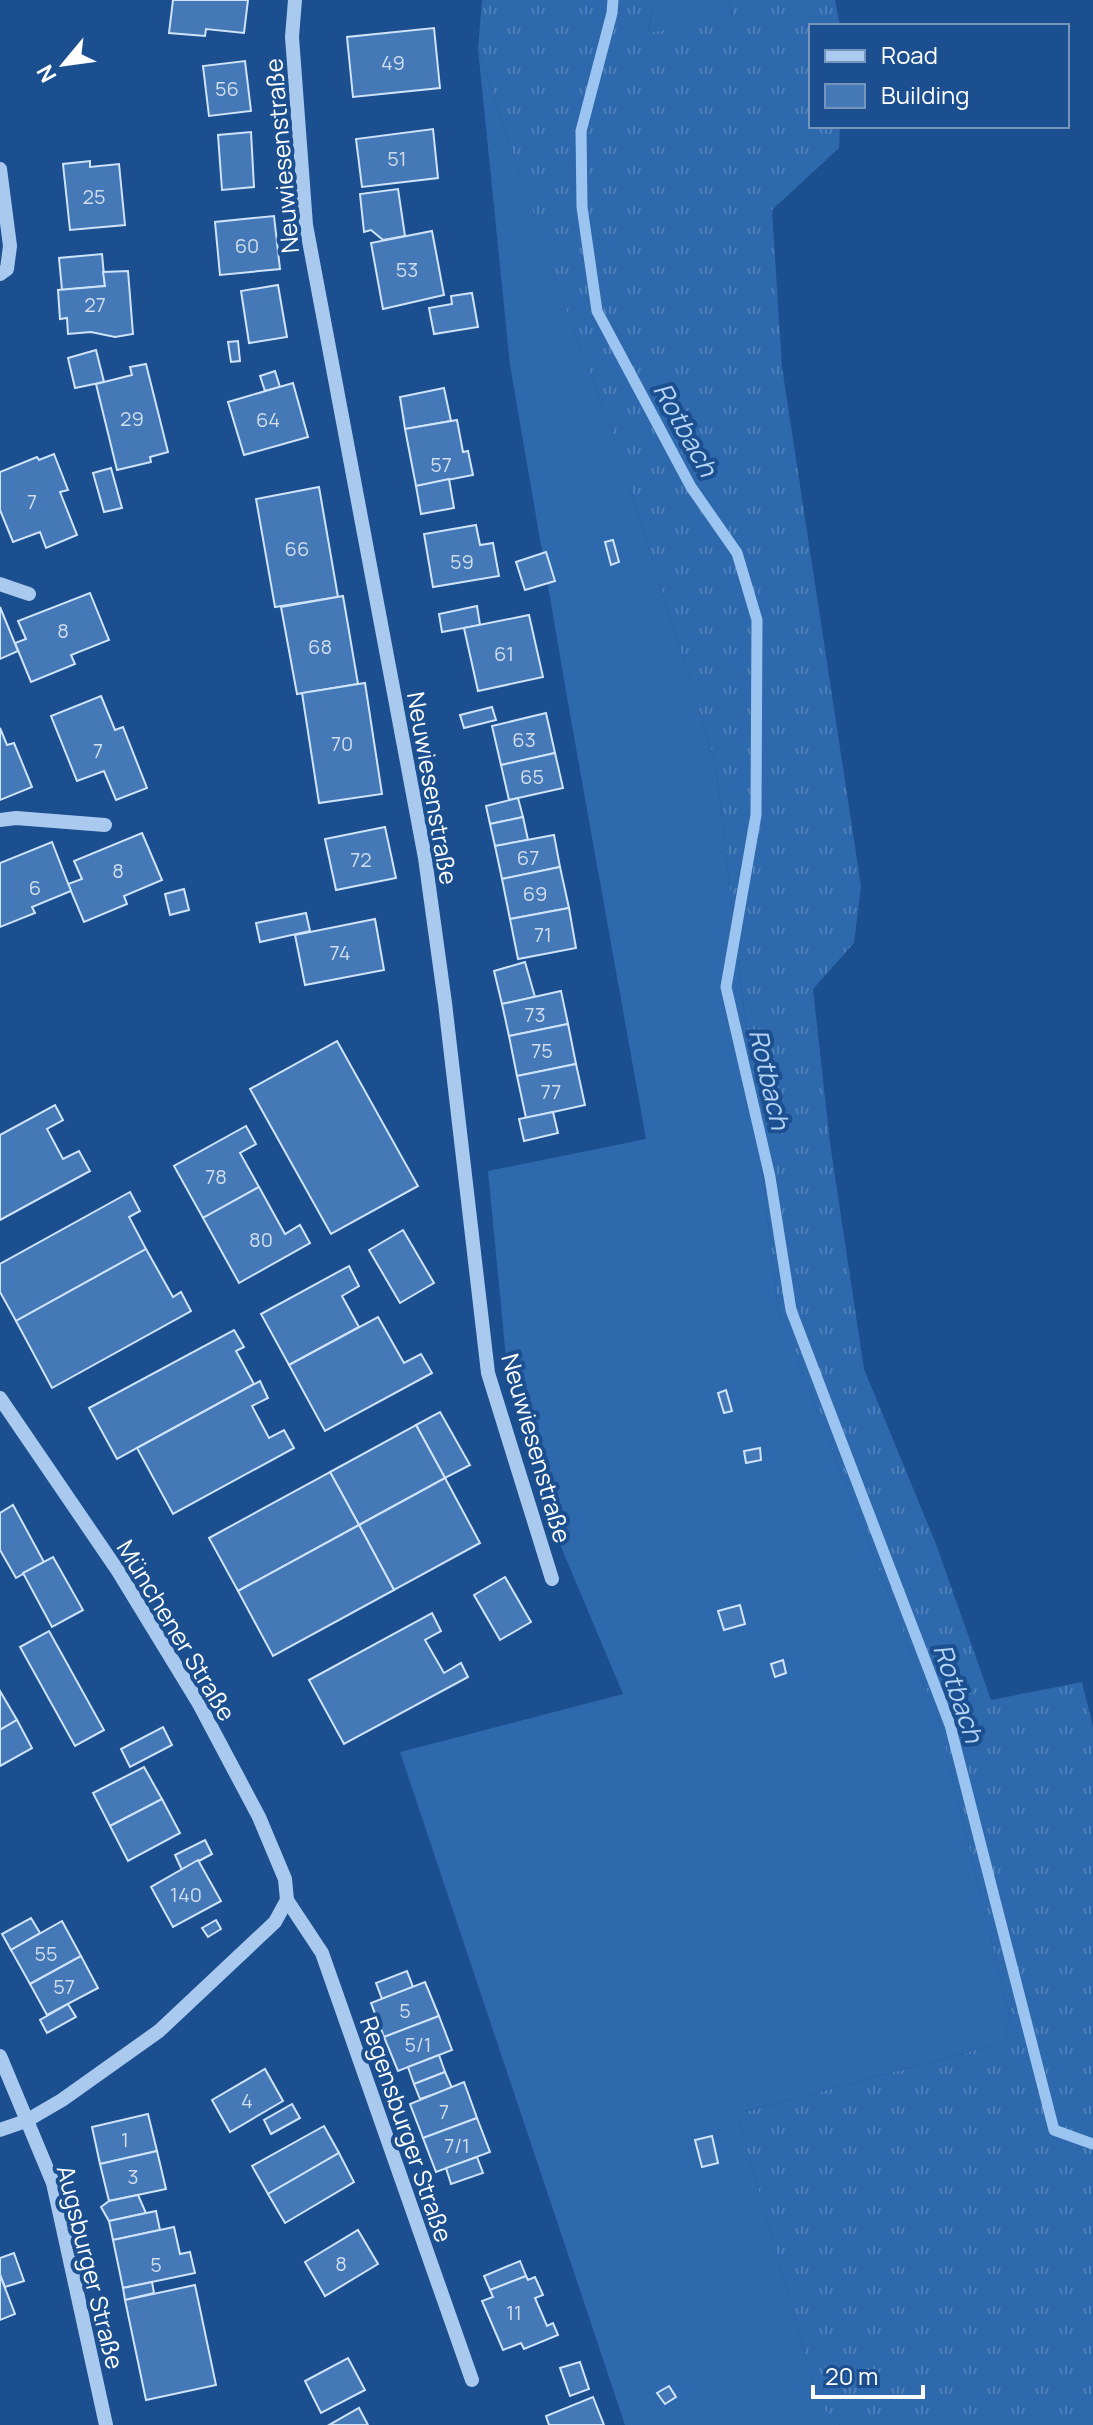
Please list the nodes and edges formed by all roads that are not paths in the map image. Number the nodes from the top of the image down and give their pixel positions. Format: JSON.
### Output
{"nodes":[{"id":1,"x":295,"y":0,"type":"edge"},
{"id":2,"x":0,"y":169,"type":"edge"},
{"id":3,"x":3,"y":272,"type":"edge"},
{"id":4,"x":0,"y":584,"type":"edge"},
{"id":5,"x":29,"y":594,"type":"dead end"},
{"id":6,"x":0,"y":820,"type":"edge"},
{"id":7,"x":105,"y":825,"type":"dead end"},
{"id":8,"x":0,"y":1398,"type":"edge"},
{"id":9,"x":552,"y":1579,"type":"dead end"},
{"id":10,"x":287,"y":1900,"type":"junction"},
{"id":11,"x":0,"y":2056,"type":"edge"},
{"id":12,"x":26,"y":2121,"type":"junction"},
{"id":13,"x":0,"y":2130,"type":"edge"},
{"id":14,"x":472,"y":2380,"type":"dead end"},
{"id":15,"x":106,"y":2425,"type":"edge"}],
"edges":[{"from":1,"to":9,"type":"street","name":"Neuwiesenstraße"},
{"from":2,"to":3,"type":"street"},
{"from":4,"to":5,"type":"street"},
{"from":6,"to":7,"type":"street"},
{"from":8,"to":10,"type":"street","name":"Münchener Straße"},
{"from":10,"to":12,"type":"street"},
{"from":10,"to":14,"type":"street","name":"Regensburger Straße"},
{"from":11,"to":12,"type":"street","name":"Augsburger Straße"},
{"from":12,"to":13,"type":"street"},
{"from":12,"to":15,"type":"street","name":"Augsburger Straße"}]}
